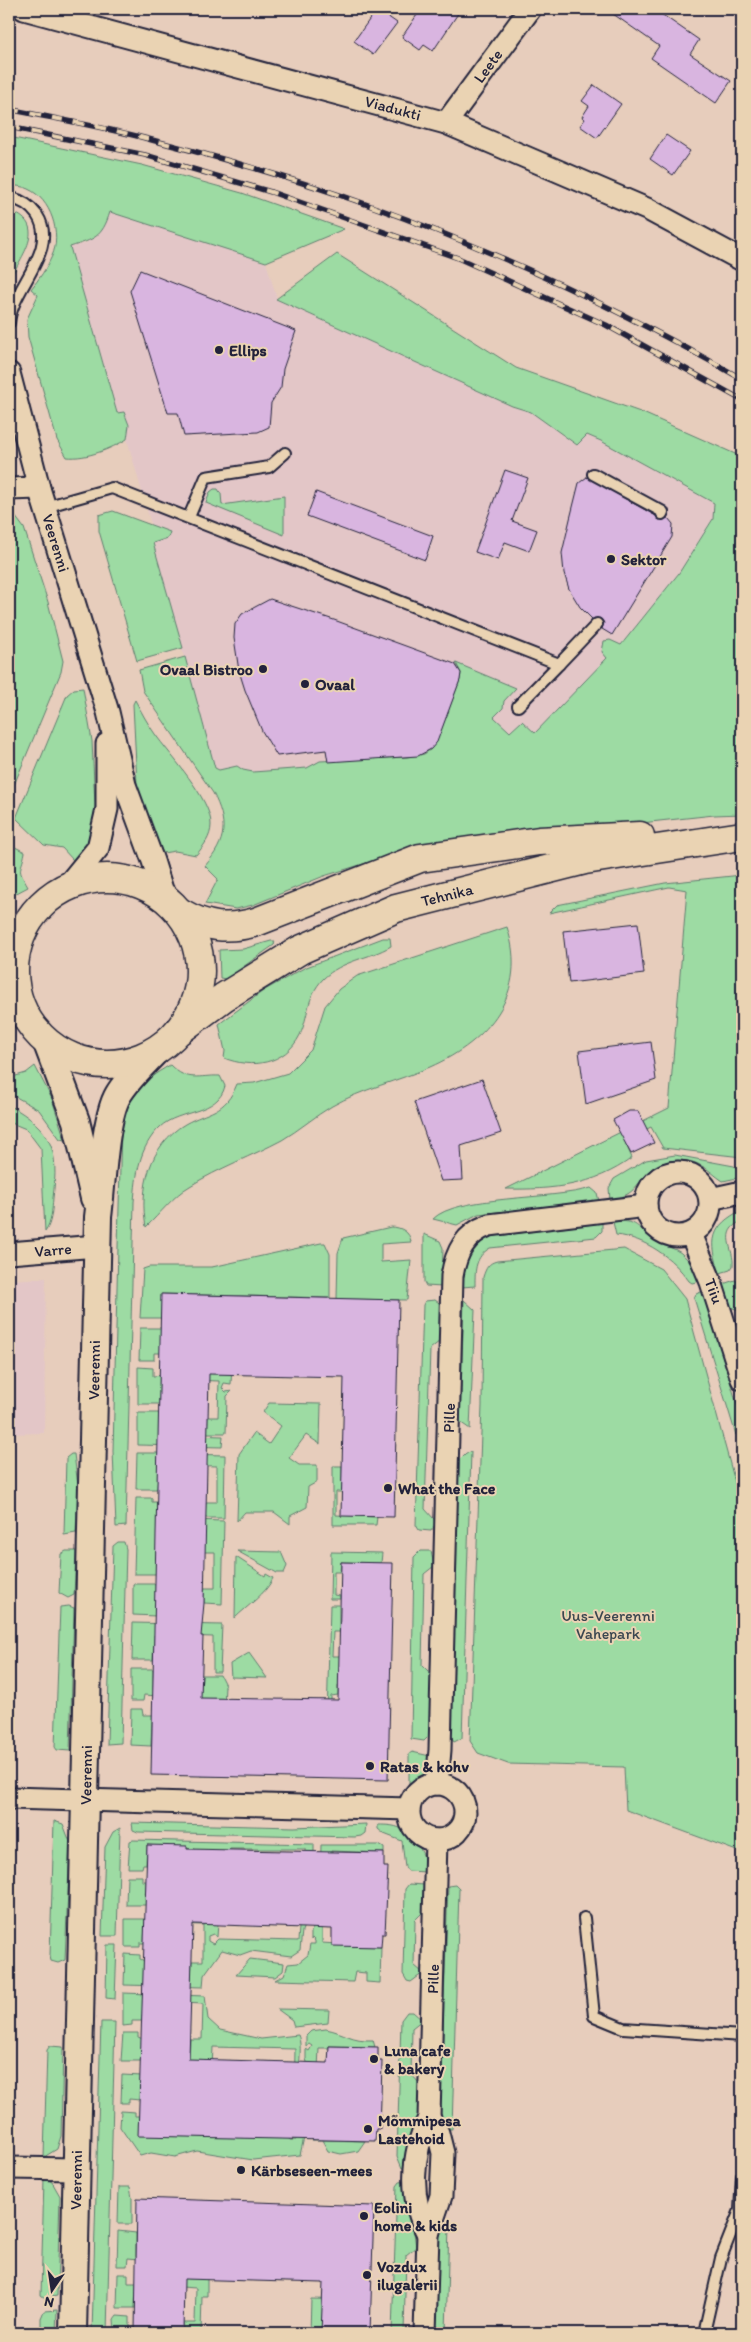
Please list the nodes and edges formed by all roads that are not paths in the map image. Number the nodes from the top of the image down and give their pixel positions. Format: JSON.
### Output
{"nodes":[{"id":1,"x":24,"y":9,"type":"edge"},
{"id":2,"x":530,"y":9,"type":"edge"},
{"id":3,"x":446,"y":122,"type":"junction"},
{"id":4,"x":9,"y":197,"type":"edge"},
{"id":5,"x":742,"y":260,"type":"edge"},
{"id":6,"x":9,"y":323,"type":"edge"},
{"id":7,"x":9,"y":372,"type":"edge"},
{"id":8,"x":285,"y":453,"type":"dead end"},
{"id":9,"x":593,"y":474,"type":"dead end"},
{"id":10,"x":9,"y":489,"type":"edge"},
{"id":11,"x":42,"y":498,"type":"junction"},
{"id":12,"x":662,"y":514,"type":"dead end"},
{"id":13,"x":189,"y":517,"type":"junction"},
{"id":14,"x":597,"y":624,"type":"dead end"},
{"id":15,"x":559,"y":664,"type":"junction"},
{"id":16,"x":518,"y":706,"type":"dead end"},
{"id":17,"x":108,"y":712,"type":"junction"},
{"id":18,"x":742,"y":831,"type":"edge"},
{"id":19,"x":742,"y":836,"type":"edge"},
{"id":20,"x":59,"y":891,"type":"junction"},
{"id":21,"x":173,"y":905,"type":"junction"},
{"id":22,"x":9,"y":919,"type":"edge"},
{"id":23,"x":18,"y":1014,"type":"edge"},
{"id":24,"x":180,"y":1030,"type":"junction"},
{"id":25,"x":46,"y":1041,"type":"junction"},
{"id":26,"x":156,"y":1051,"type":"junction"},
{"id":27,"x":742,"y":1192,"type":"edge"},
{"id":28,"x":710,"y":1199,"type":"junction"},
{"id":29,"x":646,"y":1206,"type":"junction"},
{"id":30,"x":98,"y":1217,"type":"junction"},
{"id":31,"x":691,"y":1234,"type":"junction"},
{"id":32,"x":97,"y":1246,"type":"junction"},
{"id":33,"x":9,"y":1254,"type":"edge"},
{"id":34,"x":742,"y":1379,"type":"edge"},
{"id":35,"x":437,"y":1784,"type":"junction"},
{"id":36,"x":9,"y":1798,"type":"edge"},
{"id":37,"x":86,"y":1800,"type":"junction"},
{"id":38,"x":409,"y":1809,"type":"junction"},
{"id":39,"x":436,"y":1840,"type":"junction"},
{"id":40,"x":584,"y":1918,"type":"dead end"},
{"id":41,"x":742,"y":2036,"type":"edge"},
{"id":42,"x":9,"y":2168,"type":"edge"},
{"id":43,"x":77,"y":2168,"type":"junction"},
{"id":44,"x":742,"y":2176,"type":"edge"},
{"id":45,"x":741,"y":2210,"type":"edge"},
{"id":46,"x":73,"y":2333,"type":"edge"},
{"id":47,"x":425,"y":2333,"type":"edge"},
{"id":48,"x":704,"y":2333,"type":"edge"}],
"edges":[{"from":1,"to":3,"type":"street","name":"Viadukti"},
{"from":2,"to":3,"type":"street","name":"Leete"},
{"from":3,"to":5,"type":"street","name":"Viadukti"},
{"from":4,"to":6,"type":"lane"},
{"from":7,"to":11,"type":"street","name":"Veerenni"},
{"from":8,"to":13,"type":"lane"},
{"from":9,"to":12,"type":"lane"},
{"from":10,"to":11,"type":"street"},
{"from":11,"to":13,"type":"lane"},
{"from":11,"to":17,"type":"street","name":"Veerenni"},
{"from":13,"to":15,"type":"lane"},
{"from":14,"to":15,"type":"lane"},
{"from":15,"to":16,"type":"lane"},
{"from":17,"to":20,"type":"street","name":"Veerenni"},
{"from":17,"to":21,"type":"street","name":"Veerenni"},
{"from":18,"to":21,"type":"main road"},
{"from":19,"to":24,"type":"main road","name":"Tehnika"},
{"from":20,"to":21,"type":"main road"},
{"from":20,"to":22,"type":"main road"},
{"from":20,"to":23,"type":"main road"},
{"from":21,"to":24,"type":"main road"},
{"from":23,"to":25,"type":"main road"},
{"from":24,"to":26,"type":"main road"},
{"from":25,"to":26,"type":"main road"},
{"from":25,"to":30,"type":"street","name":"Veerenni"},
{"from":26,"to":30,"type":"street","name":"Veerenni"},
{"from":27,"to":28,"type":"street"},
{"from":28,"to":29,"type":"street"},
{"from":28,"to":31,"type":"street"},
{"from":29,"to":31,"type":"street"},
{"from":29,"to":35,"type":"street","name":"Pille"},
{"from":30,"to":32,"type":"street","name":"Veerenni"},
{"from":31,"to":34,"type":"street","name":"Tiiu"},
{"from":32,"to":33,"type":"street","name":"Varre"},
{"from":32,"to":37,"type":"street","name":"Veerenni"},
{"from":35,"to":38,"type":"street"},
{"from":35,"to":39,"type":"street"},
{"from":36,"to":37,"type":"street"},
{"from":37,"to":38,"type":"street"},
{"from":37,"to":43,"type":"street","name":"Veerenni"},
{"from":38,"to":39,"type":"street"},
{"from":39,"to":47,"type":"street","name":"Pille"},
{"from":40,"to":41,"type":"lane"},
{"from":42,"to":43,"type":"street"},
{"from":43,"to":46,"type":"street","name":"Veerenni"},
{"from":44,"to":45,"type":"lane"},
{"from":45,"to":48,"type":"lane"}]}
